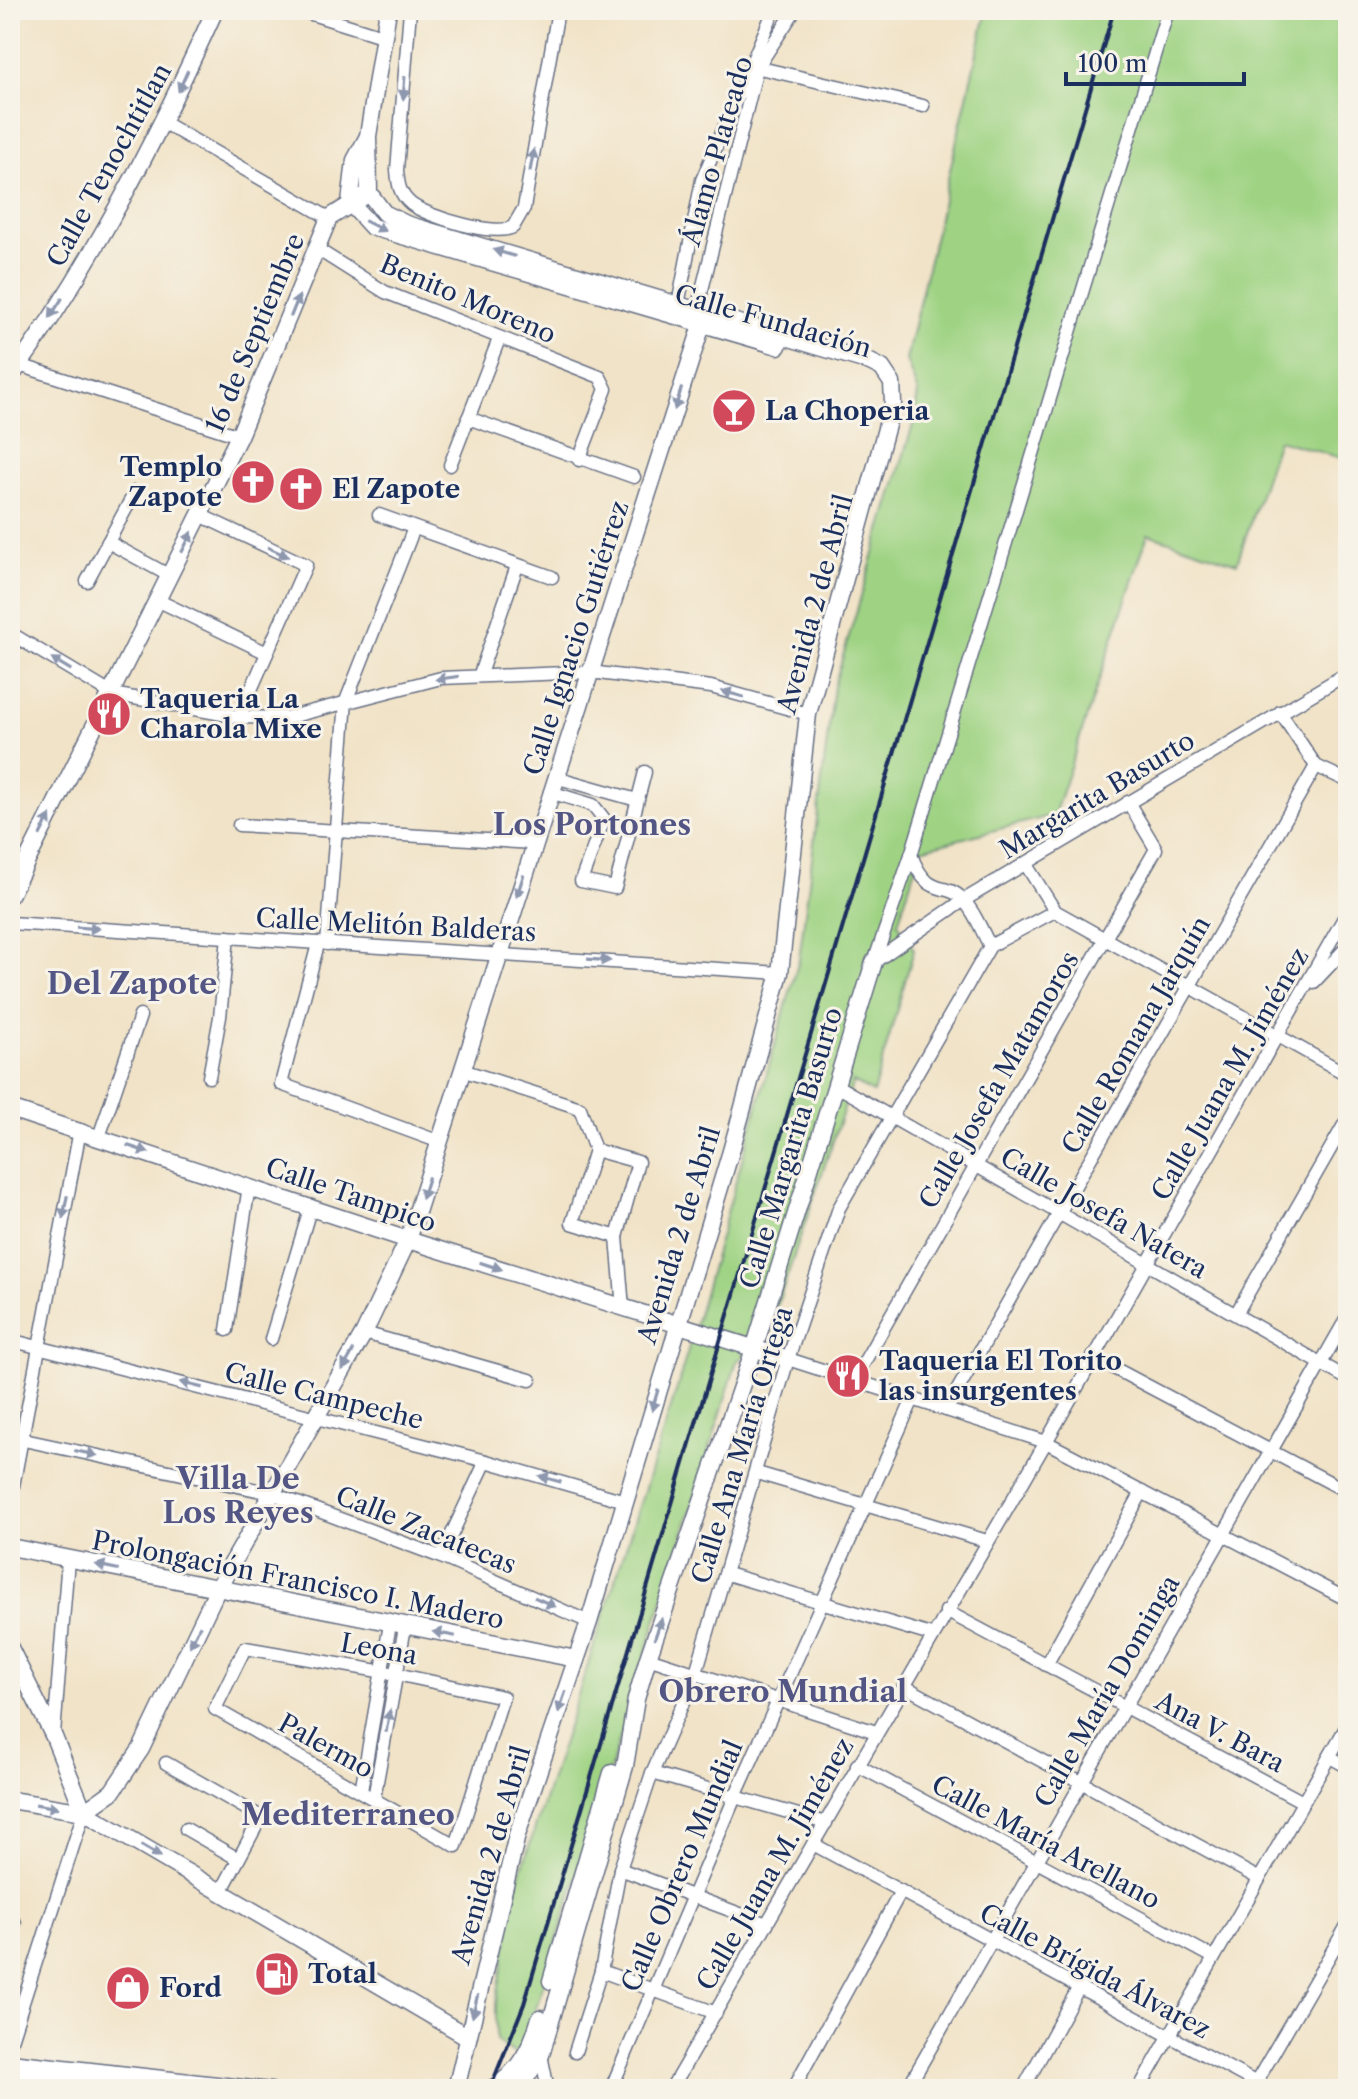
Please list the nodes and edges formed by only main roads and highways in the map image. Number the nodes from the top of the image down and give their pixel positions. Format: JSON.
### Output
{"nodes":[{"id":1,"x":388,"y":10,"type":"edge"},
{"id":2,"x":213,"y":11,"type":"edge"},
{"id":3,"x":368,"y":136,"type":"junction"},
{"id":4,"x":369,"y":193,"type":"junction"},
{"id":5,"x":350,"y":203,"type":"junction"},
{"id":6,"x":690,"y":313,"type":"junction"},
{"id":7,"x":13,"y":368,"type":"edge"},
{"id":8,"x":892,"y":383,"type":"junction"},
{"id":9,"x":10,"y":895,"type":"edge"},
{"id":10,"x":874,"y":962,"type":"road end"},
{"id":11,"x":10,"y":1109,"type":"edge"},
{"id":12,"x":408,"y":1240,"type":"junction"},
{"id":13,"x":677,"y":1325,"type":"junction"},
{"id":14,"x":754,"y":1349,"type":"junction"},
{"id":15,"x":788,"y":1359,"type":"road end"},
{"id":16,"x":10,"y":1547,"type":"edge"},
{"id":17,"x":217,"y":1590,"type":"junction"},
{"id":18,"x":10,"y":1648,"type":"edge"},
{"id":19,"x":576,"y":1659,"type":"junction"},
{"id":20,"x":636,"y":1699,"type":"junction"},
{"id":21,"x":10,"y":1800,"type":"edge"},
{"id":22,"x":84,"y":1812,"type":"junction"},
{"id":23,"x":468,"y":2037,"type":"junction"},
{"id":24,"x":10,"y":2072,"type":"edge"},
{"id":25,"x":522,"y":2083,"type":"edge"},
{"id":26,"x":167,"y":2089,"type":"edge"},
{"id":27,"x":456,"y":2089,"type":"edge"},
{"id":28,"x":492,"y":2089,"type":"edge"}],
"edges":[{"from":1,"to":3,"type":"main road"},
{"from":2,"to":7,"type":"main road","name":"Calle Tenochtitlan","one_way":true},
{"from":3,"to":4,"type":"main road"},
{"from":3,"to":5,"type":"main road"},
{"from":4,"to":5,"type":"main road","name":"16 de Septiembre"},
{"from":6,"to":4,"type":"main road","name":"Calle Fundación","one_way":true},
{"from":5,"to":6,"type":"main road","name":"Calle Fundación","one_way":true},
{"from":9,"to":5,"type":"main road","name":"16 de Septiembre","one_way":true},
{"from":6,"to":8,"type":"main road","name":"Calle Fundación"},
{"from":6,"to":8,"type":"main road","name":"Calle Fundación"},
{"from":6,"to":12,"type":"main road","name":"Calle Ignacio Gutiérrez","one_way":true},
{"from":8,"to":13,"type":"main road","name":"Avenida 2 de Abril"},
{"from":10,"to":14,"type":"main road","name":"Calle Margarita Basurto"},
{"from":11,"to":12,"type":"main road","name":"Calle Tampico","one_way":true},
{"from":12,"to":13,"type":"main road","name":"Calle Tampico","one_way":true},
{"from":12,"to":17,"type":"main road","name":"Calle Ignacio Gutiérrez","one_way":true},
{"from":13,"to":14,"type":"main road","name":"Calle Tampico"},
{"from":13,"to":19,"type":"main road","name":"Avenida 2 de Abril","one_way":true},
{"from":14,"to":15,"type":"main road","name":"Calle Tampico"},
{"from":20,"to":14,"type":"main road","name":"Calle Margarita Basurto","one_way":true},
{"from":17,"to":16,"type":"main road","name":"Prolongación Francisco I. Madero","one_way":true},
{"from":19,"to":17,"type":"main road","name":"Prolongación Francisco I. Madero","one_way":true},
{"from":17,"to":22,"type":"main road","name":"Calle Ignacio Gutiérrez","one_way":true},
{"from":18,"to":22,"type":"main road"},
{"from":19,"to":23,"type":"main road","name":"Avenida 2 de Abril","one_way":true},
{"from":20,"to":25,"type":"main road"},
{"from":20,"to":28,"type":"main road"},
{"from":21,"to":22,"type":"main road","one_way":true},
{"from":22,"to":23,"type":"main road","one_way":true},
{"from":23,"to":27,"type":"main road","name":"Avenida 2 de Abril"},
{"from":24,"to":26,"type":"main road"}]}
